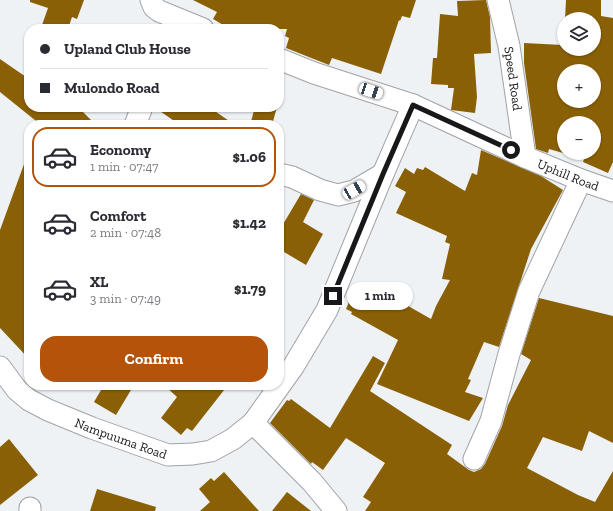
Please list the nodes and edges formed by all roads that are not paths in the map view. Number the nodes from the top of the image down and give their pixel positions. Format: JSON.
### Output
{"nodes":[{"id":1,"x":151,"y":0,"type":"edge"},
{"id":2,"x":498,"y":0,"type":"edge"},
{"id":3,"x":178,"y":24,"type":"edge"},
{"id":4,"x":284,"y":61,"type":"edge"},
{"id":5,"x":413,"y":105,"type":"junction"},
{"id":6,"x":526,"y":157,"type":"junction"},
{"id":7,"x":383,"y":174,"type":"junction"},
{"id":8,"x":284,"y":175,"type":"edge"},
{"id":9,"x":581,"y":180,"type":"junction"},
{"id":10,"x":613,"y":191,"type":"edge"},
{"id":11,"x":0,"y":368,"type":"edge"},
{"id":12,"x":284,"y":380,"type":"edge"},
{"id":13,"x":277,"y":390,"type":"edge"},
{"id":14,"x":253,"y":423,"type":"junction"},
{"id":15,"x":474,"y":459,"type":"dead end"},
{"id":16,"x":336,"y":511,"type":"edge"}],
"edges":[{"from":1,"to":3,"type":"street"},
{"from":2,"to":6,"type":"street","name":"Speed Road"},
{"from":4,"to":5,"type":"street","name":"Uphill Road"},
{"from":5,"to":6,"type":"street","name":"Uphill Road"},
{"from":5,"to":7,"type":"street","name":"Nampuuma Road"},
{"from":6,"to":9,"type":"street","name":"Uphill Road"},
{"from":7,"to":8,"type":"street"},
{"from":7,"to":12,"type":"street","name":"Nampuuma Road"},
{"from":9,"to":10,"type":"street","name":"Uphill Road"},
{"from":9,"to":15,"type":"street"},
{"from":11,"to":14,"type":"street","name":"Nampuuma Road"},
{"from":13,"to":14,"type":"street","name":"Nampuuma Road"},
{"from":14,"to":16,"type":"street"}]}
